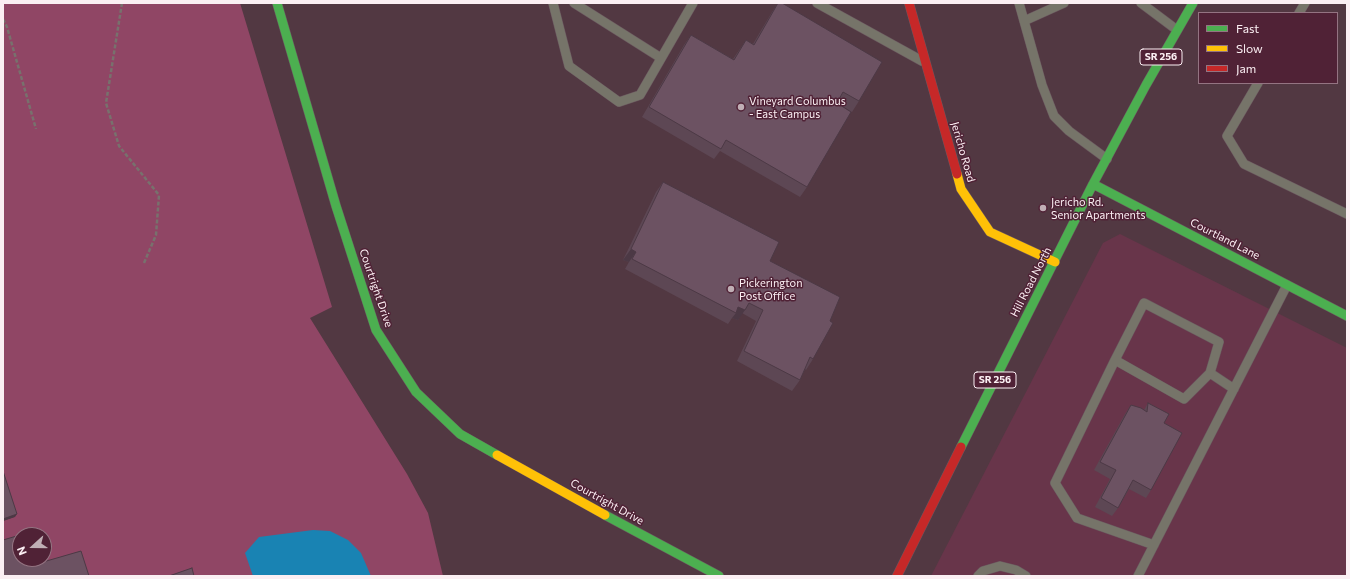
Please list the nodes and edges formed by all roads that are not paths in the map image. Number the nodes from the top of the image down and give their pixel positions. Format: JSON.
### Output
{"nodes":[{"id":1,"x":277,"y":3,"type":"edge"},
{"id":2,"x":553,"y":3,"type":"edge"},
{"id":3,"x":574,"y":3,"type":"edge"},
{"id":4,"x":817,"y":3,"type":"edge"},
{"id":5,"x":909,"y":3,"type":"edge"},
{"id":6,"x":1019,"y":3,"type":"edge"},
{"id":7,"x":1064,"y":3,"type":"edge"},
{"id":8,"x":1141,"y":3,"type":"edge"},
{"id":9,"x":1193,"y":3,"type":"edge"},
{"id":10,"x":1305,"y":3,"type":"edge"},
{"id":11,"x":692,"y":4,"type":"edge"},
{"id":12,"x":1300,"y":12,"type":"edge"},
{"id":13,"x":1024,"y":21,"type":"junction"},
{"id":14,"x":1177,"y":30,"type":"junction"},
{"id":15,"x":661,"y":58,"type":"junction"},
{"id":16,"x":925,"y":63,"type":"junction"},
{"id":17,"x":1257,"y":84,"type":"edge"},
{"id":18,"x":1107,"y":159,"type":"junction"},
{"id":19,"x":1093,"y":184,"type":"junction"},
{"id":20,"x":1347,"y":214,"type":"edge"},
{"id":21,"x":1055,"y":262,"type":"junction"},
{"id":22,"x":1287,"y":285,"type":"junction"},
{"id":23,"x":1347,"y":316,"type":"edge"},
{"id":24,"x":1115,"y":360,"type":"junction"},
{"id":25,"x":1210,"y":373,"type":"junction"},
{"id":26,"x":1234,"y":389,"type":"junction"},
{"id":27,"x":1154,"y":545,"type":"junction"},
{"id":28,"x":720,"y":576,"type":"edge"},
{"id":29,"x":897,"y":576,"type":"edge"},
{"id":30,"x":978,"y":576,"type":"edge"},
{"id":31,"x":1026,"y":576,"type":"edge"},
{"id":32,"x":1138,"y":576,"type":"edge"}],
"edges":[{"from":1,"to":28,"type":"street","name":"Courtright Drive"},
{"from":2,"to":15,"type":"lane"},
{"from":3,"to":15,"type":"lane"},
{"from":4,"to":16,"type":"lane"},
{"from":5,"to":16,"type":"street","name":"Jericho Road"},
{"from":6,"to":13,"type":"lane"},
{"from":7,"to":13,"type":"lane"},
{"from":8,"to":14,"type":"lane"},
{"from":9,"to":14,"type":"street","name":"Hill Road North","number":"SR 256"},
{"from":10,"to":12,"type":"lane"},
{"from":11,"to":15,"type":"lane"},
{"from":13,"to":18,"type":"lane"},
{"from":14,"to":18,"type":"street","name":"Hill Road North","number":"SR 256"},
{"from":16,"to":21,"type":"street","name":"Jericho Road"},
{"from":17,"to":20,"type":"lane"},
{"from":18,"to":19,"type":"street","name":"Hill Road North","number":"SR 256"},
{"from":19,"to":21,"type":"street","name":"Hill Road North","number":"SR 256"},
{"from":19,"to":22,"type":"street","name":"Courtland Lane"},
{"from":21,"to":29,"type":"street","name":"Hill Road North","number":"SR 256"},
{"from":22,"to":23,"type":"street","name":"Courtland Lane"},
{"from":22,"to":26,"type":"lane"},
{"from":24,"to":25,"type":"lane"},
{"from":24,"to":25,"type":"lane"},
{"from":24,"to":27,"type":"lane"},
{"from":25,"to":26,"type":"lane"},
{"from":26,"to":27,"type":"lane"},
{"from":27,"to":32,"type":"lane"},
{"from":30,"to":31,"type":"lane"}]}
